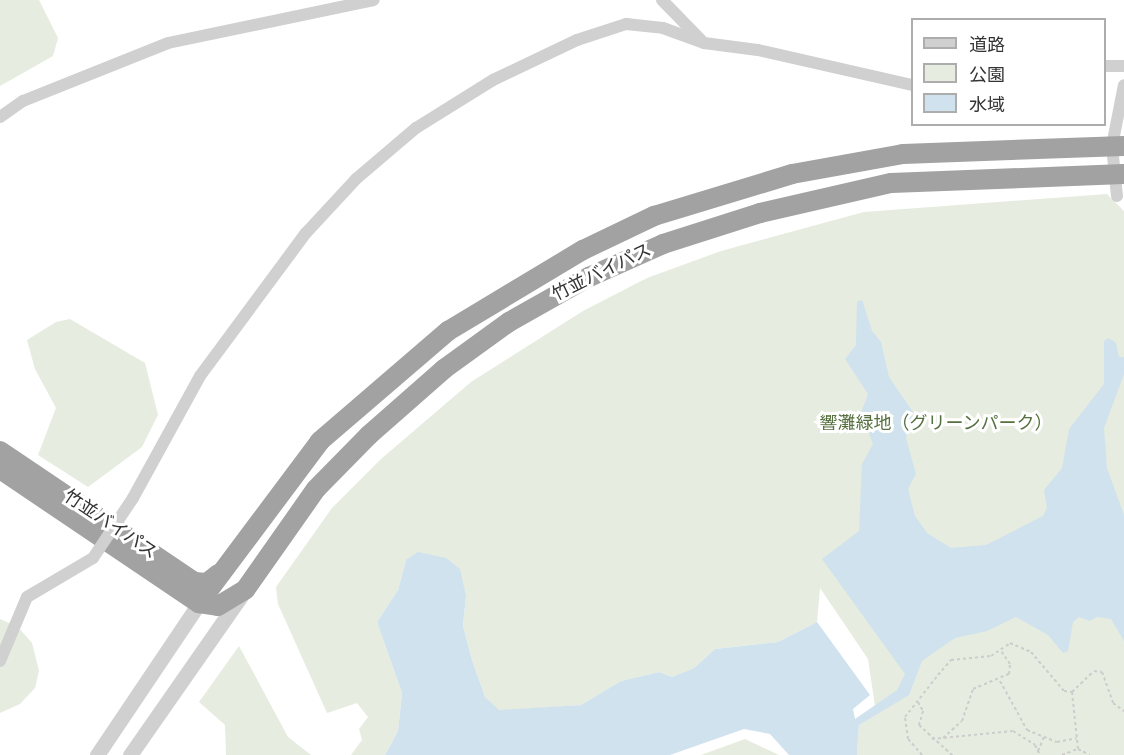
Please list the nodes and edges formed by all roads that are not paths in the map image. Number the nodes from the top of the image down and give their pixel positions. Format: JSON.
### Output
{"nodes":[{"id":1,"x":374,"y":0,"type":"edge"},
{"id":2,"x":662,"y":0,"type":"edge"},
{"id":3,"x":704,"y":43,"type":"junction"},
{"id":4,"x":1106,"y":66,"type":"edge"},
{"id":5,"x":1124,"y":66,"type":"edge"},
{"id":6,"x":911,"y":85,"type":"edge"},
{"id":7,"x":1124,"y":85,"type":"edge"},
{"id":8,"x":0,"y":117,"type":"edge"},
{"id":9,"x":1118,"y":146,"type":"edge"},
{"id":10,"x":1118,"y":174,"type":"edge"},
{"id":11,"x":1117,"y":196,"type":"dead end"},
{"id":12,"x":0,"y":451,"type":"edge"},
{"id":13,"x":0,"y":469,"type":"edge"},
{"id":14,"x":204,"y":600,"type":"junction"},
{"id":15,"x":0,"y":661,"type":"edge"},
{"id":16,"x":98,"y":755,"type":"edge"},
{"id":17,"x":130,"y":755,"type":"edge"}],
"edges":[{"from":1,"to":8,"type":"street"},
{"from":2,"to":3,"type":"street"},
{"from":3,"to":6,"type":"street"},
{"from":3,"to":15,"type":"street","bridge":true},
{"from":4,"to":5,"type":"street"},
{"from":7,"to":9,"type":"street"},
{"from":9,"to":10,"type":"street"},
{"from":9,"to":14,"type":"highway","name":"竹並バイパス"},
{"from":10,"to":11,"type":"street"},
{"from":10,"to":14,"type":"highway","name":"竹並バイパス"},
{"from":12,"to":14,"type":"highway","name":"竹並バイパス"},
{"from":13,"to":14,"type":"highway","name":"竹並バイパス"},
{"from":14,"to":16,"type":"street"},
{"from":14,"to":17,"type":"street"}]}
